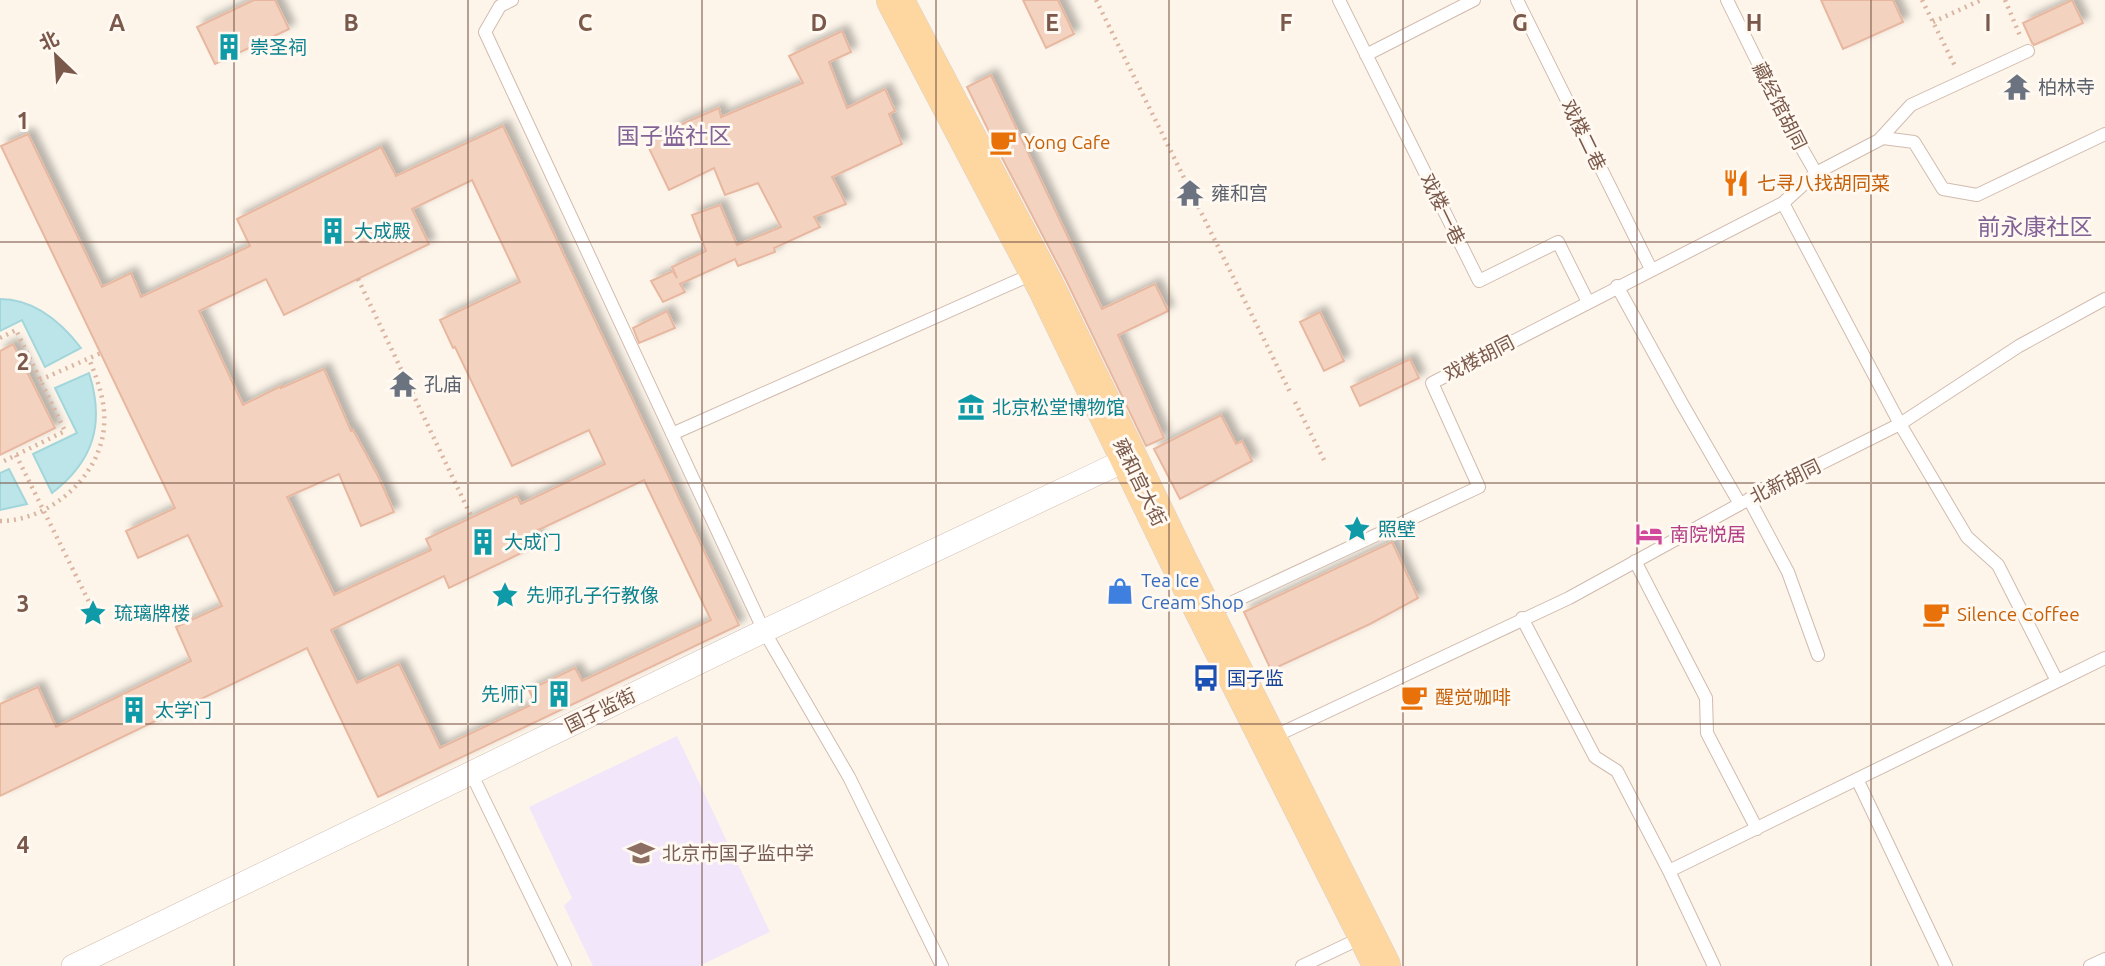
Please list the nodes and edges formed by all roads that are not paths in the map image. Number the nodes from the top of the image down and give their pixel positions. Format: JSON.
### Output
{"nodes":[{"id":1,"x":512,"y":0,"type":"edge"},
{"id":2,"x":895,"y":0,"type":"edge"},
{"id":3,"x":1339,"y":0,"type":"edge"},
{"id":4,"x":1474,"y":0,"type":"edge"},
{"id":5,"x":1517,"y":0,"type":"edge"},
{"id":6,"x":1727,"y":0,"type":"edge"},
{"id":7,"x":2028,"y":51,"type":"road end"},
{"id":8,"x":1366,"y":55,"type":"junction"},
{"id":9,"x":2105,"y":134,"type":"edge"},
{"id":10,"x":1878,"y":140,"type":"junction"},
{"id":11,"x":1816,"y":173,"type":"junction"},
{"id":12,"x":1783,"y":203,"type":"junction"},
{"id":13,"x":1651,"y":269,"type":"junction"},
{"id":14,"x":1038,"y":272,"type":"junction"},
{"id":15,"x":1617,"y":286,"type":"junction"},
{"id":16,"x":2105,"y":299,"type":"edge"},
{"id":17,"x":1588,"y":302,"type":"junction"},
{"id":18,"x":1899,"y":424,"type":"junction"},
{"id":19,"x":672,"y":434,"type":"junction"},
{"id":20,"x":1128,"y":459,"type":"junction"},
{"id":21,"x":1745,"y":501,"type":"junction"},
{"id":22,"x":1635,"y":561,"type":"junction"},
{"id":23,"x":1207,"y":614,"type":"junction"},
{"id":24,"x":1522,"y":618,"type":"junction"},
{"id":25,"x":764,"y":631,"type":"junction"},
{"id":26,"x":1818,"y":655,"type":"dead end"},
{"id":27,"x":2105,"y":658,"type":"edge"},
{"id":28,"x":2057,"y":681,"type":"junction"},
{"id":29,"x":1267,"y":739,"type":"junction"},
{"id":30,"x":471,"y":773,"type":"junction"},
{"id":31,"x":1857,"y":779,"type":"junction"},
{"id":32,"x":1757,"y":829,"type":"junction"},
{"id":33,"x":1669,"y":871,"type":"junction"},
{"id":34,"x":1374,"y":951,"type":"edge"},
{"id":35,"x":2105,"y":959,"type":"edge"},
{"id":36,"x":73,"y":966,"type":"edge"},
{"id":37,"x":565,"y":966,"type":"edge"},
{"id":38,"x":943,"y":966,"type":"edge"},
{"id":39,"x":1302,"y":966,"type":"edge"},
{"id":40,"x":1714,"y":966,"type":"edge"},
{"id":41,"x":1947,"y":966,"type":"edge"},
{"id":42,"x":2090,"y":966,"type":"edge"}],
"edges":[{"from":1,"to":19,"type":"lane"},
{"from":2,"to":14,"type":"main road","name":"雍和宫大街"},
{"from":3,"to":8,"type":"lane","name":"戏楼一巷"},
{"from":4,"to":8,"type":"lane"},
{"from":5,"to":13,"type":"lane","name":"戏楼二巷"},
{"from":6,"to":11,"type":"lane","name":"藏经馆胡同"},
{"from":7,"to":10,"type":"lane"},
{"from":8,"to":17,"type":"lane","name":"戏楼一巷"},
{"from":9,"to":10,"type":"lane"},
{"from":10,"to":11,"type":"lane","name":"戏楼胡同"},
{"from":11,"to":12,"type":"lane","name":"戏楼胡同"},
{"from":12,"to":13,"type":"lane","name":"戏楼胡同"},
{"from":12,"to":18,"type":"lane"},
{"from":13,"to":15,"type":"lane","name":"戏楼胡同"},
{"from":14,"to":19,"type":"lane"},
{"from":14,"to":20,"type":"main road","name":"雍和宫大街"},
{"from":15,"to":17,"type":"lane","name":"戏楼胡同"},
{"from":15,"to":21,"type":"lane"},
{"from":16,"to":18,"type":"lane","name":"北新胡同"},
{"from":17,"to":23,"type":"lane","name":"戏楼胡同"},
{"from":18,"to":21,"type":"lane","name":"北新胡同"},
{"from":18,"to":28,"type":"lane"},
{"from":19,"to":25,"type":"lane"},
{"from":20,"to":23,"type":"main road","name":"雍和宫大街"},
{"from":20,"to":25,"type":"street","name":"国子监街"},
{"from":21,"to":22,"type":"lane","name":"北新胡同"},
{"from":21,"to":26,"type":"lane"},
{"from":22,"to":24,"type":"lane","name":"北新胡同"},
{"from":22,"to":32,"type":"lane"},
{"from":23,"to":29,"type":"main road","name":"雍和宫大街"},
{"from":24,"to":29,"type":"lane","name":"北新胡同"},
{"from":24,"to":33,"type":"lane"},
{"from":25,"to":30,"type":"street","name":"国子监街"},
{"from":25,"to":38,"type":"lane"},
{"from":27,"to":28,"type":"lane"},
{"from":28,"to":31,"type":"lane"},
{"from":29,"to":34,"type":"main road","name":"雍和宫大街"},
{"from":30,"to":36,"type":"street","name":"国子监街"},
{"from":30,"to":37,"type":"lane"},
{"from":31,"to":32,"type":"lane"},
{"from":31,"to":41,"type":"lane"},
{"from":32,"to":33,"type":"lane"},
{"from":33,"to":40,"type":"lane"},
{"from":34,"to":39,"type":"lane"},
{"from":35,"to":42,"type":"lane"}]}
